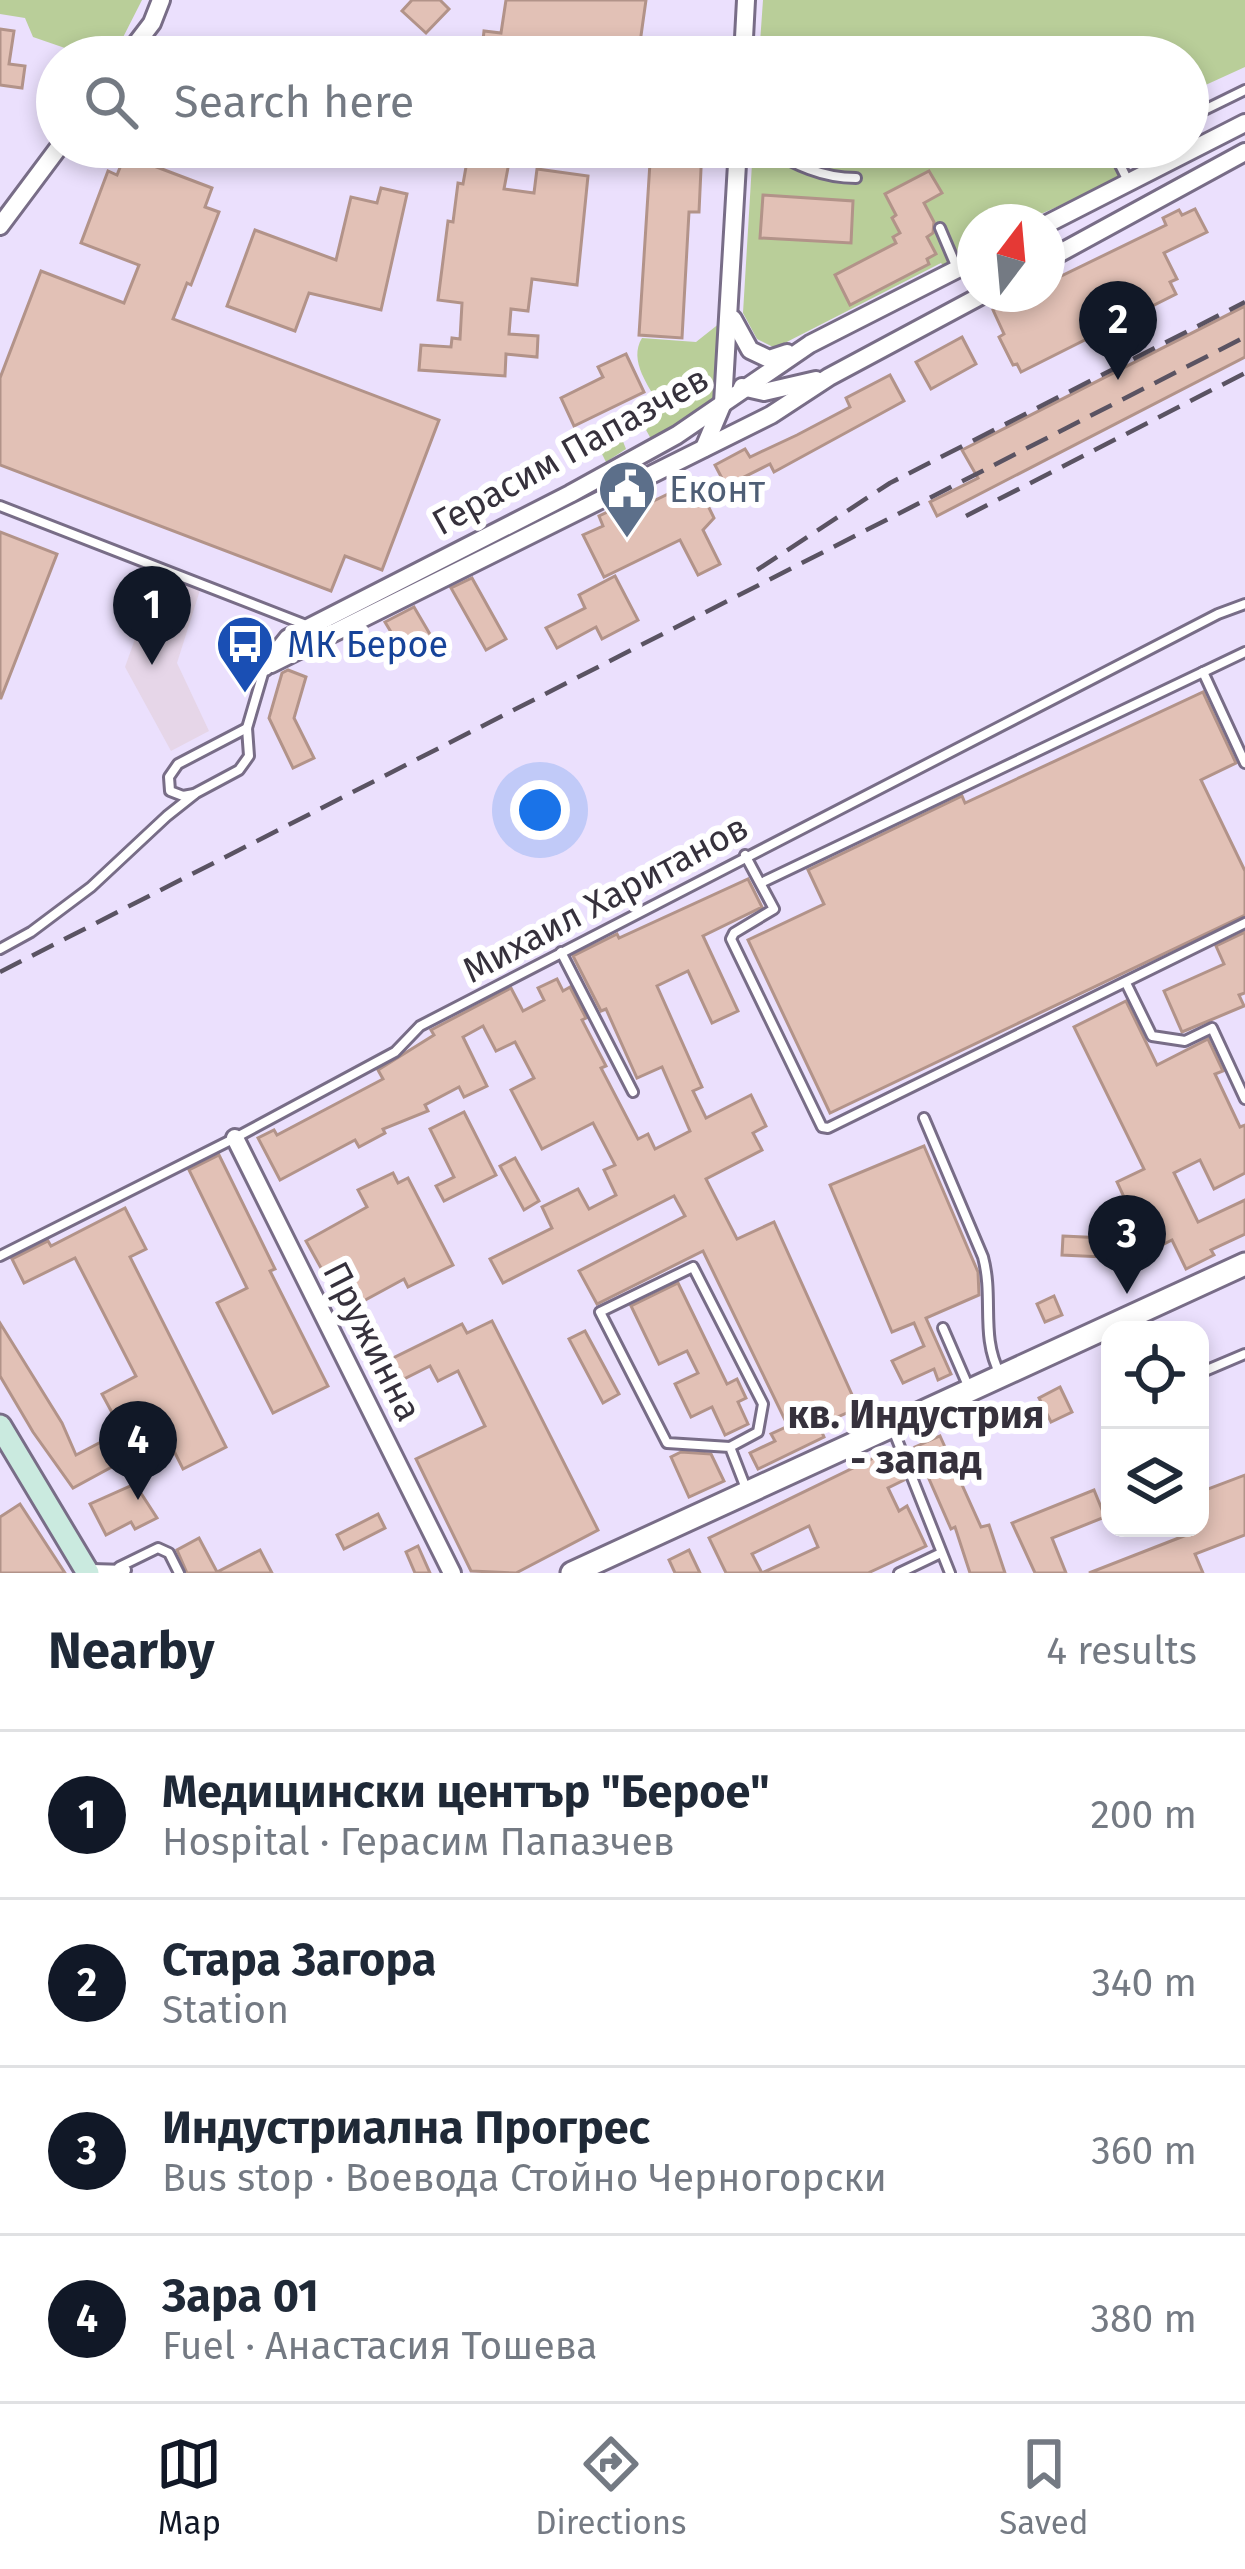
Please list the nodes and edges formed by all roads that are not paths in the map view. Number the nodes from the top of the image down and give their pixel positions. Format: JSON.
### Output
{"nodes":[{"id":1,"x":161,"y":0,"type":"edge"},
{"id":2,"x":746,"y":0,"type":"edge"},
{"id":3,"x":142,"y":36,"type":"edge"},
{"id":4,"x":744,"y":36,"type":"edge"},
{"id":5,"x":1245,"y":90,"type":"edge"},
{"id":6,"x":1209,"y":108,"type":"edge"},
{"id":7,"x":1245,"y":123,"type":"edge"},
{"id":8,"x":1209,"y":141,"type":"edge"},
{"id":9,"x":1245,"y":152,"type":"edge"},
{"id":10,"x":43,"y":168,"type":"edge"},
{"id":11,"x":737,"y":168,"type":"edge"},
{"id":12,"x":802,"y":168,"type":"edge"},
{"id":13,"x":1121,"y":168,"type":"edge"},
{"id":14,"x":1156,"y":168,"type":"edge"},
{"id":15,"x":856,"y":178,"type":"dead end"},
{"id":16,"x":1128,"y":182,"type":"junction"},
{"id":17,"x":1065,"y":215,"type":"edge"},
{"id":18,"x":0,"y":226,"type":"edge"},
{"id":19,"x":940,"y":228,"type":"dead end"},
{"id":20,"x":1065,"y":250,"type":"edge"},
{"id":21,"x":957,"y":267,"type":"edge"},
{"id":22,"x":957,"y":270,"type":"edge"},
{"id":23,"x":957,"y":308,"type":"edge"},
{"id":24,"x":730,"y":309,"type":"junction"},
{"id":25,"x":810,"y":344,"type":"junction"},
{"id":26,"x":726,"y":369,"type":"junction"},
{"id":27,"x":829,"y":377,"type":"junction"},
{"id":28,"x":744,"y":388,"type":"junction"},
{"id":29,"x":723,"y":403,"type":"junction"},
{"id":30,"x":704,"y":448,"type":"junction"},
{"id":31,"x":570,"y":494,"type":"junction"},
{"id":32,"x":0,"y":506,"type":"edge"},
{"id":33,"x":581,"y":510,"type":"junction"},
{"id":34,"x":1245,"y":604,"type":"edge"},
{"id":35,"x":319,"y":631,"type":"junction"},
{"id":36,"x":1245,"y":652,"type":"edge"},
{"id":37,"x":265,"y":667,"type":"joint"},
{"id":38,"x":1203,"y":671,"type":"junction"},
{"id":39,"x":247,"y":728,"type":"junction"},
{"id":40,"x":1245,"y":730,"type":"edge"},
{"id":41,"x":1232,"y":736,"type":"junction"},
{"id":42,"x":1245,"y":763,"type":"edge"},
{"id":43,"x":196,"y":793,"type":"junction"},
{"id":44,"x":745,"y":855,"type":"junction"},
{"id":45,"x":761,"y":883,"type":"junction"},
{"id":46,"x":1245,"y":923,"type":"edge"},
{"id":47,"x":0,"y":949,"type":"edge"},
{"id":48,"x":561,"y":952,"type":"junction"},
{"id":49,"x":1126,"y":983,"type":"junction"},
{"id":50,"x":1245,"y":1074,"type":"edge"},
{"id":51,"x":1238,"y":1083,"type":"junction"},
{"id":52,"x":633,"y":1092,"type":"dead end"},
{"id":53,"x":1245,"y":1099,"type":"edge"},
{"id":54,"x":924,"y":1118,"type":"dead end"},
{"id":55,"x":235,"y":1138,"type":"junction"},
{"id":56,"x":0,"y":1256,"type":"edge"},
{"id":57,"x":1245,"y":1264,"type":"edge"},
{"id":58,"x":1133,"y":1321,"type":"edge"},
{"id":59,"x":944,"y":1328,"type":"dead end"},
{"id":60,"x":1101,"y":1335,"type":"edge"},
{"id":61,"x":1245,"y":1354,"type":"edge"},
{"id":62,"x":1209,"y":1369,"type":"edge"},
{"id":63,"x":1001,"y":1376,"type":"junction"},
{"id":64,"x":970,"y":1390,"type":"junction"},
{"id":65,"x":0,"y":1426,"type":"edge"},
{"id":66,"x":891,"y":1426,"type":"junction"},
{"id":67,"x":730,"y":1448,"type":"junction"},
{"id":68,"x":747,"y":1492,"type":"junction"},
{"id":69,"x":942,"y":1552,"type":"junction"},
{"id":70,"x":126,"y":1567,"type":"edge"},
{"id":71,"x":88,"y":1571,"type":"edge"},
{"id":72,"x":179,"y":1573,"type":"edge"},
{"id":73,"x":452,"y":1573,"type":"edge"},
{"id":74,"x":572,"y":1573,"type":"edge"},
{"id":75,"x":899,"y":1573,"type":"edge"},
{"id":76,"x":950,"y":1573,"type":"edge"}],
"edges":[{"from":1,"to":3,"type":"street"},
{"from":2,"to":4,"type":"street"},
{"from":5,"to":6,"type":"lane"},
{"from":7,"to":8,"type":"street"},
{"from":9,"to":20,"type":"street"},
{"from":10,"to":18,"type":"street"},
{"from":11,"to":24,"type":"street"},
{"from":12,"to":15,"type":"lane"},
{"from":13,"to":16,"type":"lane"},
{"from":14,"to":16,"type":"street"},
{"from":16,"to":17,"type":"street"},
{"from":19,"to":21,"type":"lane"},
{"from":22,"to":25,"type":"street","name":"Герасим Папазчев"},
{"from":23,"to":27,"type":"street","name":"Герасим Папазчев"},
{"from":24,"to":25,"type":"street"},
{"from":24,"to":26,"type":"street"},
{"from":25,"to":28,"type":"street","name":"Герасим Папазчев"},
{"from":26,"to":28,"type":"street"},
{"from":26,"to":29,"type":"street"},
{"from":27,"to":28,"type":"street"},
{"from":27,"to":30,"type":"street","name":"Герасим Папазчев"},
{"from":28,"to":29,"type":"street","name":"Герасим Папазчев"},
{"from":29,"to":30,"type":"street"},
{"from":29,"to":31,"type":"street","name":"Герасим Папазчев"},
{"from":30,"to":33,"type":"street","name":"Герасим Папазчев"},
{"from":31,"to":33,"type":"street"},
{"from":31,"to":35,"type":"street","name":"Герасим Папазчев"},
{"from":32,"to":35,"type":"lane"},
{"from":33,"to":35,"type":"street","name":"Герасим Папазчев"},
{"from":34,"to":44,"type":"lane","name":"Михаил Хаританов"},
{"from":35,"to":37,"type":"street","name":"Герасим Папазчев"},
{"from":36,"to":38,"type":"lane"},
{"from":37,"to":39,"type":"lane","name":"Герасим Папазчев"},
{"from":38,"to":41,"type":"lane"},
{"from":38,"to":45,"type":"lane"},
{"from":39,"to":43,"type":"lane","name":"Герасим Папазчев"},
{"from":39,"to":43,"type":"lane"},
{"from":40,"to":41,"type":"lane"},
{"from":41,"to":42,"type":"lane"},
{"from":43,"to":47,"type":"lane","name":"Герасим Папазчев"},
{"from":44,"to":45,"type":"lane"},
{"from":44,"to":48,"type":"lane","name":"Михаил Хаританов"},
{"from":45,"to":49,"type":"lane"},
{"from":46,"to":49,"type":"lane"},
{"from":48,"to":52,"type":"lane"},
{"from":48,"to":55,"type":"lane","name":"Михаил Хаританов"},
{"from":49,"to":51,"type":"lane"},
{"from":50,"to":51,"type":"lane"},
{"from":51,"to":53,"type":"lane"},
{"from":54,"to":63,"type":"lane"},
{"from":55,"to":56,"type":"lane","name":"Михаил Хаританов"},
{"from":55,"to":73,"type":"street","name":"Пружинна"},
{"from":57,"to":58,"type":"street"},
{"from":59,"to":64,"type":"lane"},
{"from":60,"to":63,"type":"street"},
{"from":61,"to":62,"type":"lane"},
{"from":63,"to":64,"type":"street"},
{"from":64,"to":66,"type":"street"},
{"from":65,"to":71,"type":"main road"},
{"from":66,"to":68,"type":"street"},
{"from":66,"to":69,"type":"lane"},
{"from":67,"to":67,"type":"lane"},
{"from":67,"to":68,"type":"lane"},
{"from":68,"to":74,"type":"street"},
{"from":69,"to":75,"type":"lane"},
{"from":69,"to":76,"type":"lane"},
{"from":70,"to":71,"type":"lane"},
{"from":70,"to":72,"type":"lane"}]}
